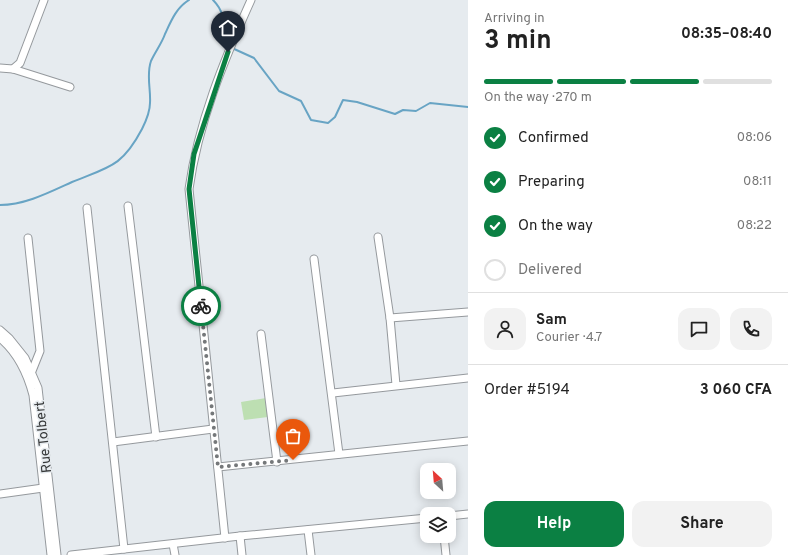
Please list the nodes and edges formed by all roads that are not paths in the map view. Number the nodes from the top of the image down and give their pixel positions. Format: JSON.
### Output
{"nodes":[{"id":1,"x":44,"y":0,"type":"edge"},
{"id":2,"x":251,"y":0,"type":"edge"},
{"id":3,"x":0,"y":68,"type":"edge"},
{"id":4,"x":13,"y":69,"type":"junction"},
{"id":5,"x":70,"y":87,"type":"dead end"},
{"id":6,"x":128,"y":206,"type":"dead end"},
{"id":7,"x":87,"y":208,"type":"dead end"},
{"id":8,"x":378,"y":237,"type":"dead end"},
{"id":9,"x":28,"y":238,"type":"dead end"},
{"id":10,"x":314,"y":259,"type":"dead end"},
{"id":11,"x":468,"y":312,"type":"edge"},
{"id":12,"x":390,"y":318,"type":"junction"},
{"id":13,"x":0,"y":330,"type":"edge"},
{"id":14,"x":261,"y":334,"type":"dead end"},
{"id":15,"x":0,"y":338,"type":"edge"},
{"id":16,"x":32,"y":371,"type":"junction"},
{"id":17,"x":468,"y":378,"type":"edge"},
{"id":18,"x":396,"y":385,"type":"junction"},
{"id":19,"x":332,"y":393,"type":"junction"},
{"id":20,"x":213,"y":429,"type":"junction"},
{"id":21,"x":156,"y":437,"type":"junction"},
{"id":22,"x":468,"y":441,"type":"edge"},
{"id":23,"x":113,"y":442,"type":"junction"},
{"id":24,"x":339,"y":454,"type":"junction"},
{"id":25,"x":277,"y":462,"type":"junction"},
{"id":26,"x":218,"y":467,"type":"junction"},
{"id":27,"x":43,"y":488,"type":"junction"},
{"id":28,"x":0,"y":494,"type":"edge"},
{"id":29,"x":468,"y":514,"type":"edge"},
{"id":30,"x":456,"y":515,"type":"edge"},
{"id":31,"x":420,"y":519,"type":"edge"},
{"id":32,"x":308,"y":530,"type":"junction"},
{"id":33,"x":240,"y":536,"type":"junction"},
{"id":34,"x":225,"y":538,"type":"junction"},
{"id":35,"x":445,"y":543,"type":"edge"},
{"id":36,"x":173,"y":544,"type":"junction"},
{"id":37,"x":124,"y":549,"type":"junction"},
{"id":38,"x":51,"y":555,"type":"edge"},
{"id":39,"x":57,"y":555,"type":"edge"},
{"id":40,"x":71,"y":555,"type":"edge"},
{"id":41,"x":174,"y":555,"type":"edge"},
{"id":42,"x":242,"y":555,"type":"edge"},
{"id":43,"x":311,"y":555,"type":"edge"},
{"id":44,"x":446,"y":555,"type":"edge"}],
"edges":[{"from":1,"to":4,"type":"street"},
{"from":2,"to":20,"type":"street"},
{"from":3,"to":4,"type":"street"},
{"from":4,"to":5,"type":"street"},
{"from":6,"to":21,"type":"street"},
{"from":7,"to":23,"type":"street"},
{"from":8,"to":12,"type":"street"},
{"from":9,"to":16,"type":"street"},
{"from":10,"to":19,"type":"street"},
{"from":11,"to":12,"type":"street"},
{"from":12,"to":18,"type":"street"},
{"from":13,"to":16,"type":"street","name":"Rue Tolbert"},
{"from":14,"to":25,"type":"street"},
{"from":15,"to":27,"type":"street","name":"Rue Tolbert"},
{"from":16,"to":39,"type":"street","name":"Rue Tolbert"},
{"from":17,"to":18,"type":"street"},
{"from":18,"to":19,"type":"street"},
{"from":19,"to":24,"type":"street"},
{"from":20,"to":21,"type":"street"},
{"from":20,"to":26,"type":"street"},
{"from":21,"to":23,"type":"street"},
{"from":22,"to":24,"type":"street"},
{"from":23,"to":37,"type":"street"},
{"from":24,"to":25,"type":"street"},
{"from":25,"to":26,"type":"street"},
{"from":26,"to":34,"type":"street"},
{"from":27,"to":28,"type":"street"},
{"from":27,"to":38,"type":"street","name":"Rue Tolbert"},
{"from":29,"to":30,"type":"street"},
{"from":31,"to":32,"type":"street"},
{"from":32,"to":33,"type":"street"},
{"from":32,"to":43,"type":"street"},
{"from":33,"to":34,"type":"street"},
{"from":33,"to":42,"type":"street"},
{"from":34,"to":36,"type":"street"},
{"from":35,"to":44,"type":"street"},
{"from":36,"to":37,"type":"street"},
{"from":36,"to":41,"type":"street"},
{"from":37,"to":40,"type":"street"}]}
